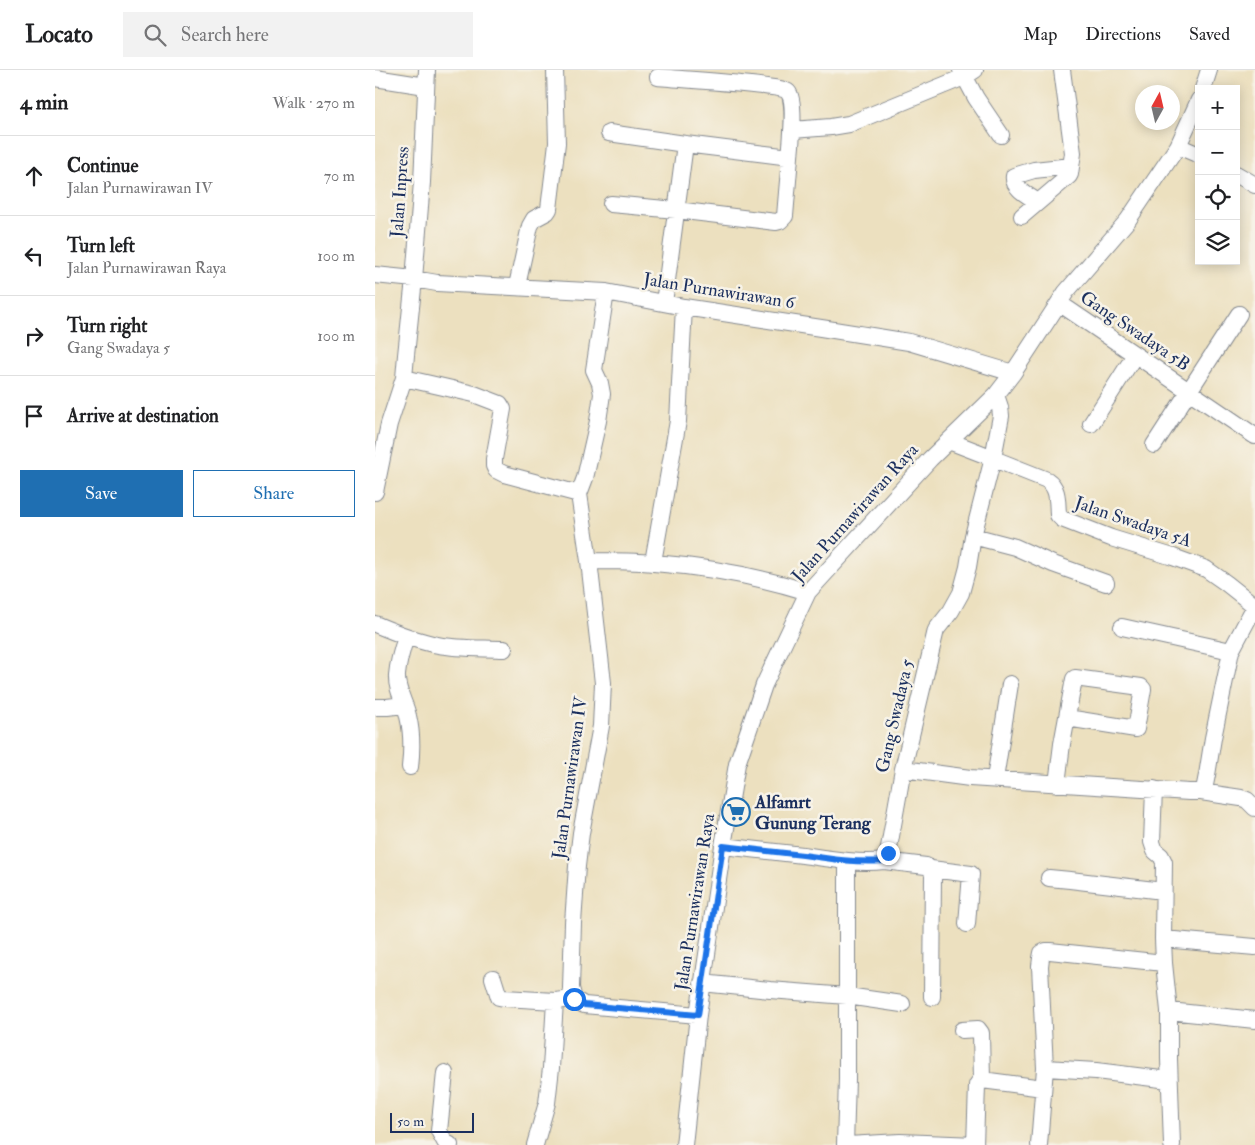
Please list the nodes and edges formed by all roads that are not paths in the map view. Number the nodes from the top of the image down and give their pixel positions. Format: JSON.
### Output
{"nodes":[{"id":1,"x":427,"y":70,"type":"edge"},
{"id":2,"x":555,"y":70,"type":"edge"},
{"id":3,"x":1062,"y":70,"type":"edge"},
{"id":4,"x":1209,"y":70,"type":"edge"},
{"id":5,"x":967,"y":72,"type":"edge"},
{"id":6,"x":711,"y":76,"type":"edge"},
{"id":7,"x":658,"y":77,"type":"dead end"},
{"id":8,"x":375,"y":78,"type":"edge"},
{"id":9,"x":1204,"y":85,"type":"edge"},
{"id":10,"x":426,"y":86,"type":"junction"},
{"id":11,"x":1195,"y":109,"type":"edge"},
{"id":12,"x":792,"y":130,"type":"junction"},
{"id":13,"x":609,"y":133,"type":"dead end"},
{"id":14,"x":1001,"y":135,"type":"dead end"},
{"id":15,"x":685,"y":144,"type":"junction"},
{"id":16,"x":1178,"y":146,"type":"junction"},
{"id":17,"x":1195,"y":153,"type":"edge"},
{"id":18,"x":790,"y":157,"type":"junction"},
{"id":19,"x":1071,"y":166,"type":"junction"},
{"id":20,"x":1238,"y":175,"type":"edge"},
{"id":21,"x":1255,"y":185,"type":"edge"},
{"id":22,"x":1038,"y":202,"type":"junction"},
{"id":23,"x":611,"y":204,"type":"dead end"},
{"id":24,"x":676,"y":210,"type":"junction"},
{"id":25,"x":1022,"y":216,"type":"dead end"},
{"id":26,"x":375,"y":275,"type":"edge"},
{"id":27,"x":414,"y":279,"type":"junction"},
{"id":28,"x":517,"y":286,"type":"junction"},
{"id":29,"x":606,"y":292,"type":"junction"},
{"id":30,"x":664,"y":303,"type":"junction"},
{"id":31,"x":1059,"y":303,"type":"junction"},
{"id":32,"x":684,"y":307,"type":"junction"},
{"id":33,"x":1239,"y":314,"type":"dead end"},
{"id":34,"x":1135,"y":355,"type":"junction"},
{"id":35,"x":1013,"y":373,"type":"junction"},
{"id":36,"x":404,"y":378,"type":"junction"},
{"id":37,"x":1189,"y":391,"type":"junction"},
{"id":38,"x":996,"y":395,"type":"junction"},
{"id":39,"x":1091,"y":424,"type":"dead end"},
{"id":40,"x":1255,"y":436,"type":"edge"},
{"id":41,"x":949,"y":441,"type":"junction"},
{"id":42,"x":1154,"y":445,"type":"dead end"},
{"id":43,"x":993,"y":458,"type":"junction"},
{"id":44,"x":375,"y":492,"type":"edge"},
{"id":45,"x":579,"y":494,"type":"junction"},
{"id":46,"x":973,"y":536,"type":"junction"},
{"id":47,"x":589,"y":561,"type":"junction"},
{"id":48,"x":653,"y":562,"type":"junction"},
{"id":49,"x":1106,"y":583,"type":"dead end"},
{"id":50,"x":808,"y":592,"type":"junction"},
{"id":51,"x":1255,"y":606,"type":"edge"},
{"id":52,"x":375,"y":624,"type":"edge"},
{"id":53,"x":1122,"y":627,"type":"dead end"},
{"id":54,"x":406,"y":637,"type":"junction"},
{"id":55,"x":504,"y":649,"type":"dead end"},
{"id":56,"x":1231,"y":651,"type":"junction"},
{"id":57,"x":1010,"y":684,"type":"dead end"},
{"id":58,"x":403,"y":705,"type":"junction"},
{"id":59,"x":375,"y":707,"type":"edge"},
{"id":60,"x":1067,"y":718,"type":"junction"},
{"id":61,"x":411,"y":767,"type":"dead end"},
{"id":62,"x":903,"y":769,"type":"junction"},
{"id":63,"x":995,"y":779,"type":"junction"},
{"id":64,"x":1057,"y":784,"type":"junction"},
{"id":65,"x":1154,"y":789,"type":"junction"},
{"id":66,"x":1201,"y":792,"type":"junction"},
{"id":67,"x":1255,"y":808,"type":"edge"},
{"id":68,"x":723,"y":846,"type":"junction"},
{"id":69,"x":847,"y":861,"type":"junction"},
{"id":70,"x":884,"y":861,"type":"junction"},
{"id":71,"x":931,"y":869,"type":"junction"},
{"id":72,"x":1049,"y":878,"type":"dead end"},
{"id":73,"x":1163,"y":891,"type":"junction"},
{"id":74,"x":967,"y":924,"type":"dead end"},
{"id":75,"x":1163,"y":939,"type":"junction"},
{"id":76,"x":1255,"y":947,"type":"edge"},
{"id":77,"x":1164,"y":963,"type":"junction"},
{"id":78,"x":493,"y":978,"type":"dead end"},
{"id":79,"x":702,"y":983,"type":"junction"},
{"id":80,"x":847,"y":996,"type":"junction"},
{"id":81,"x":932,"y":997,"type":"dead end"},
{"id":82,"x":574,"y":999,"type":"junction"},
{"id":83,"x":555,"y":1001,"type":"junction"},
{"id":84,"x":902,"y":1004,"type":"dead end"},
{"id":85,"x":1169,"y":1011,"type":"junction"},
{"id":86,"x":698,"y":1015,"type":"junction"},
{"id":87,"x":1255,"y":1020,"type":"edge"},
{"id":88,"x":962,"y":1030,"type":"dead end"},
{"id":89,"x":1045,"y":1068,"type":"junction"},
{"id":90,"x":445,"y":1073,"type":"dead end"},
{"id":91,"x":982,"y":1080,"type":"junction"},
{"id":92,"x":1169,"y":1080,"type":"junction"},
{"id":93,"x":1043,"y":1088,"type":"junction"},
{"id":94,"x":450,"y":1145,"type":"edge"},
{"id":95,"x":535,"y":1145,"type":"edge"},
{"id":96,"x":684,"y":1145,"type":"edge"},
{"id":97,"x":846,"y":1145,"type":"edge"},
{"id":98,"x":976,"y":1145,"type":"edge"},
{"id":99,"x":1039,"y":1145,"type":"edge"},
{"id":100,"x":1172,"y":1145,"type":"edge"}],
"edges":[{"from":1,"to":10,"type":"street","name":"Jalan Inpress"},
{"from":2,"to":28,"type":"street"},
{"from":3,"to":19,"type":"street"},
{"from":4,"to":9,"type":"street"},
{"from":5,"to":12,"type":"street"},
{"from":5,"to":14,"type":"street"},
{"from":6,"to":7,"type":"street"},
{"from":6,"to":12,"type":"street"},
{"from":8,"to":10,"type":"street"},
{"from":10,"to":27,"type":"street","name":"Jalan Inpress"},
{"from":11,"to":16,"type":"street","name":"Jalan Purnawirawan Raya"},
{"from":12,"to":18,"type":"street"},
{"from":13,"to":15,"type":"street"},
{"from":15,"to":18,"type":"street"},
{"from":15,"to":24,"type":"street"},
{"from":16,"to":17,"type":"street"},
{"from":16,"to":31,"type":"street","name":"Jalan Purnawirawan Raya"},
{"from":18,"to":24,"type":"street"},
{"from":19,"to":22,"type":"street"},
{"from":19,"to":22,"type":"street"},
{"from":20,"to":21,"type":"street"},
{"from":22,"to":25,"type":"street"},
{"from":23,"to":24,"type":"street"},
{"from":24,"to":30,"type":"street"},
{"from":26,"to":27,"type":"street","name":"Jalan Purnawirawan 6"},
{"from":27,"to":28,"type":"street","name":"Jalan Purnawirawan 6"},
{"from":27,"to":36,"type":"street","name":"Jalan Inpress"},
{"from":28,"to":29,"type":"street","name":"Jalan Purnawirawan 6"},
{"from":29,"to":30,"type":"street","name":"Jalan Purnawirawan 6"},
{"from":29,"to":45,"type":"street","name":"Jalan Purnawirawan IV"},
{"from":30,"to":32,"type":"street","name":"Jalan Purnawirawan 6"},
{"from":31,"to":34,"type":"street","name":"Gang Swadaya 5B"},
{"from":31,"to":35,"type":"street","name":"Jalan Purnawirawan Raya"},
{"from":32,"to":35,"type":"street","name":"Jalan Purnawirawan 6"},
{"from":32,"to":48,"type":"street"},
{"from":33,"to":37,"type":"street","name":"Gang Swadaya 5B"},
{"from":34,"to":37,"type":"street","name":"Gang Swadaya 5B"},
{"from":34,"to":39,"type":"street"},
{"from":35,"to":38,"type":"street","name":"Jalan Purnawirawan Raya"},
{"from":36,"to":44,"type":"street","name":"Jalan Inpress"},
{"from":36,"to":45,"type":"street"},
{"from":37,"to":40,"type":"street","name":"Gang Swadaya 5B"},
{"from":37,"to":42,"type":"street","name":"Gang Swadaya 5B"},
{"from":38,"to":41,"type":"street","name":"Jalan Purnawirawan Raya"},
{"from":38,"to":43,"type":"street"},
{"from":41,"to":43,"type":"street"},
{"from":41,"to":50,"type":"street","name":"Jalan Purnawirawan Raya"},
{"from":43,"to":46,"type":"street","name":"Gang Swadaya 5"},
{"from":43,"to":51,"type":"street","name":"Jalan Swadaya 5A"},
{"from":45,"to":47,"type":"street","name":"Jalan Purnawirawan IV"},
{"from":46,"to":49,"type":"street"},
{"from":46,"to":62,"type":"street","name":"Gang Swadaya 5"},
{"from":47,"to":48,"type":"street"},
{"from":47,"to":82,"type":"street","name":"Jalan Purnawirawan IV"},
{"from":48,"to":50,"type":"street"},
{"from":50,"to":68,"type":"street","name":"Jalan Purnawirawan Raya"},
{"from":51,"to":56,"type":"street"},
{"from":52,"to":54,"type":"street"},
{"from":53,"to":56,"type":"street"},
{"from":54,"to":55,"type":"street"},
{"from":54,"to":58,"type":"street"},
{"from":56,"to":66,"type":"street"},
{"from":57,"to":63,"type":"street"},
{"from":58,"to":59,"type":"street"},
{"from":58,"to":61,"type":"street"},
{"from":60,"to":60,"type":"street"},
{"from":60,"to":64,"type":"street"},
{"from":62,"to":63,"type":"street"},
{"from":62,"to":70,"type":"street","name":"Gang Swadaya 5"},
{"from":63,"to":64,"type":"street"},
{"from":64,"to":65,"type":"street"},
{"from":65,"to":66,"type":"street"},
{"from":65,"to":73,"type":"street"},
{"from":66,"to":67,"type":"street"},
{"from":68,"to":69,"type":"street"},
{"from":68,"to":79,"type":"street","name":"Jalan Purnawirawan Raya"},
{"from":69,"to":70,"type":"street"},
{"from":69,"to":80,"type":"street"},
{"from":70,"to":71,"type":"street"},
{"from":71,"to":74,"type":"street"},
{"from":71,"to":81,"type":"street"},
{"from":72,"to":73,"type":"street"},
{"from":73,"to":75,"type":"street"},
{"from":75,"to":76,"type":"street"},
{"from":75,"to":77,"type":"street"},
{"from":77,"to":85,"type":"street"},
{"from":77,"to":89,"type":"street"},
{"from":78,"to":83,"type":"street"},
{"from":79,"to":80,"type":"street"},
{"from":79,"to":86,"type":"street","name":"Jalan Purnawirawan Raya"},
{"from":80,"to":84,"type":"street"},
{"from":80,"to":97,"type":"street"},
{"from":82,"to":83,"type":"street"},
{"from":82,"to":86,"type":"street"},
{"from":83,"to":95,"type":"street"},
{"from":85,"to":87,"type":"street"},
{"from":85,"to":92,"type":"street"},
{"from":86,"to":96,"type":"street","name":"Jalan Purnawirawan Raya"},
{"from":88,"to":91,"type":"street"},
{"from":89,"to":92,"type":"street"},
{"from":89,"to":93,"type":"street"},
{"from":90,"to":94,"type":"street"},
{"from":91,"to":93,"type":"street"},
{"from":91,"to":98,"type":"street"},
{"from":92,"to":100,"type":"street"},
{"from":93,"to":99,"type":"street"},
{"from":97,"to":98,"type":"street"}]}
